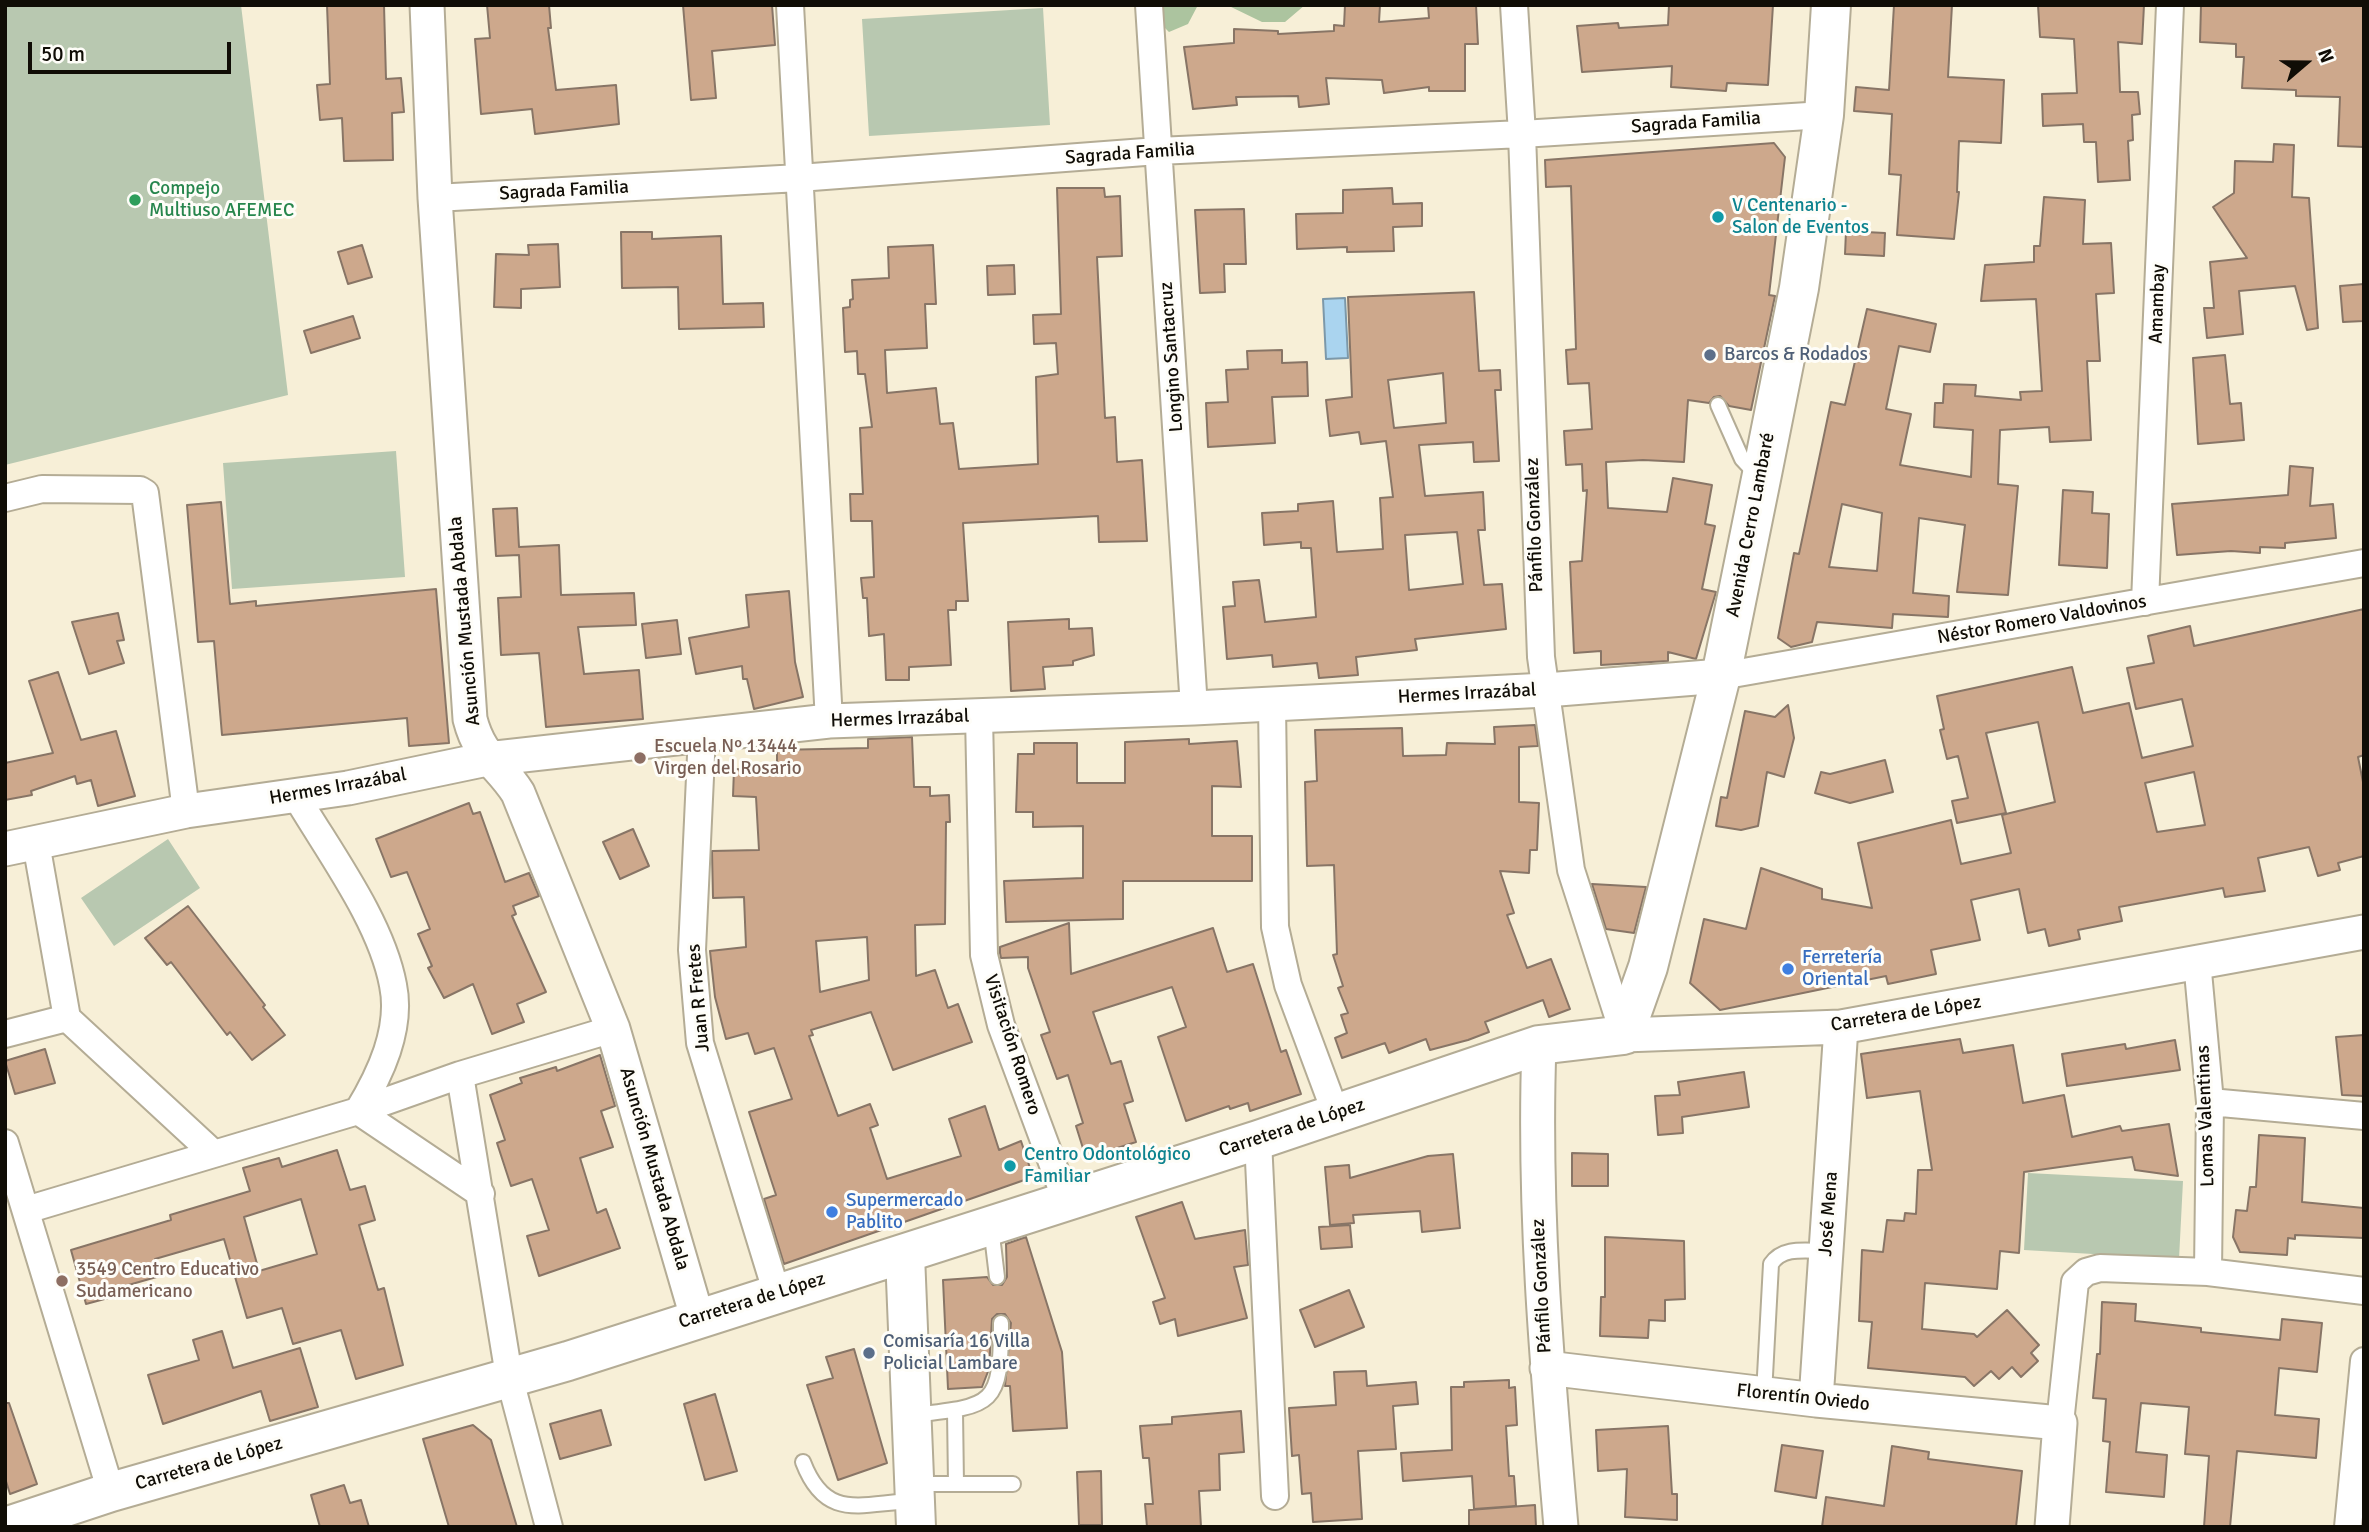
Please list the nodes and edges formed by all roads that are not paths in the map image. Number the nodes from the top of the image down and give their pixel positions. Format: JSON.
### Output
{"nodes":[{"id":1,"x":427,"y":5,"type":"edge"},
{"id":2,"x":790,"y":5,"type":"edge"},
{"id":3,"x":1149,"y":5,"type":"edge"},
{"id":4,"x":1514,"y":5,"type":"edge"},
{"id":5,"x":1831,"y":5,"type":"edge"},
{"id":6,"x":2170,"y":5,"type":"edge"},
{"id":7,"x":1824,"y":115,"type":"junction"},
{"id":8,"x":1522,"y":134,"type":"junction"},
{"id":9,"x":1158,"y":151,"type":"junction"},
{"id":10,"x":799,"y":178,"type":"junction"},
{"id":11,"x":435,"y":198,"type":"junction"},
{"id":12,"x":1718,"y":405,"type":"dead end"},
{"id":13,"x":1760,"y":479,"type":"junction"},
{"id":14,"x":5,"y":498,"type":"edge"},
{"id":15,"x":2364,"y":563,"type":"edge"},
{"id":16,"x":2145,"y":602,"type":"junction"},
{"id":17,"x":1721,"y":676,"type":"junction"},
{"id":18,"x":1546,"y":690,"type":"junction"},
{"id":19,"x":1272,"y":704,"type":"junction"},
{"id":20,"x":1194,"y":708,"type":"junction"},
{"id":21,"x":979,"y":716,"type":"junction"},
{"id":22,"x":829,"y":721,"type":"junction"},
{"id":23,"x":702,"y":734,"type":"junction"},
{"id":24,"x":487,"y":759,"type":"junction"},
{"id":25,"x":296,"y":796,"type":"junction"},
{"id":26,"x":186,"y":811,"type":"junction"},
{"id":27,"x":20,"y":846,"type":"edge"},
{"id":28,"x":2364,"y":932,"type":"edge"},
{"id":29,"x":2197,"y":961,"type":"junction"},
{"id":30,"x":67,"y":1017,"type":"junction"},
{"id":31,"x":1841,"y":1027,"type":"junction"},
{"id":32,"x":613,"y":1029,"type":"junction"},
{"id":33,"x":5,"y":1034,"type":"edge"},
{"id":34,"x":1624,"y":1035,"type":"junction"},
{"id":35,"x":1539,"y":1045,"type":"junction"},
{"id":36,"x":460,"y":1074,"type":"junction"},
{"id":37,"x":2210,"y":1101,"type":"junction"},
{"id":38,"x":358,"y":1111,"type":"junction"},
{"id":39,"x":1336,"y":1114,"type":"junction"},
{"id":40,"x":2364,"y":1116,"type":"edge"},
{"id":41,"x":1258,"y":1140,"type":"junction"},
{"id":42,"x":5,"y":1143,"type":"edge"},
{"id":43,"x":213,"y":1153,"type":"junction"},
{"id":44,"x":481,"y":1194,"type":"junction"},
{"id":45,"x":1066,"y":1200,"type":"junction"},
{"id":46,"x":26,"y":1210,"type":"junction"},
{"id":47,"x":991,"y":1225,"type":"junction"},
{"id":48,"x":1826,"y":1251,"type":"junction"},
{"id":49,"x":905,"y":1255,"type":"junction"},
{"id":50,"x":2208,"y":1272,"type":"junction"},
{"id":51,"x":998,"y":1277,"type":"dead end"},
{"id":52,"x":2364,"y":1291,"type":"edge"},
{"id":53,"x":776,"y":1293,"type":"junction"},
{"id":54,"x":697,"y":1317,"type":"junction"},
{"id":55,"x":1001,"y":1323,"type":"dead end"},
{"id":56,"x":2364,"y":1361,"type":"edge"},
{"id":57,"x":1547,"y":1368,"type":"junction"},
{"id":58,"x":509,"y":1376,"type":"junction"},
{"id":59,"x":1764,"y":1394,"type":"junction"},
{"id":60,"x":1816,"y":1400,"type":"junction"},
{"id":61,"x":954,"y":1410,"type":"junction"},
{"id":62,"x":911,"y":1415,"type":"junction"},
{"id":63,"x":2060,"y":1423,"type":"junction"},
{"id":64,"x":803,"y":1462,"type":"dead end"},
{"id":65,"x":956,"y":1484,"type":"junction"},
{"id":66,"x":1013,"y":1484,"type":"dead end"},
{"id":67,"x":111,"y":1492,"type":"junction"},
{"id":68,"x":1275,"y":1496,"type":"dead end"},
{"id":69,"x":915,"y":1504,"type":"edge"},
{"id":70,"x":5,"y":1527,"type":"edge"},
{"id":71,"x":549,"y":1527,"type":"edge"},
{"id":72,"x":1561,"y":1527,"type":"edge"},
{"id":73,"x":2052,"y":1527,"type":"edge"},
{"id":74,"x":2348,"y":1527,"type":"edge"}],
"edges":[{"from":1,"to":11,"type":"street","name":"Asunción Mustada Abdala"},
{"from":2,"to":10,"type":"street"},
{"from":3,"to":9,"type":"street","name":"Longino Santacruz"},
{"from":4,"to":8,"type":"street","name":"Pánfilo González"},
{"from":5,"to":7,"type":"main road","name":"Avenida Cerro Lambaré"},
{"from":6,"to":16,"type":"street","name":"Amambay"},
{"from":7,"to":8,"type":"street","name":"Sagrada Familia"},
{"from":7,"to":13,"type":"main road","name":"Avenida Cerro Lambaré"},
{"from":8,"to":9,"type":"street","name":"Sagrada Familia"},
{"from":8,"to":18,"type":"street","name":"Pánfilo González"},
{"from":9,"to":10,"type":"street","name":"Sagrada Familia"},
{"from":9,"to":20,"type":"street","name":"Longino Santacruz"},
{"from":10,"to":11,"type":"street","name":"Sagrada Familia"},
{"from":10,"to":22,"type":"street"},
{"from":11,"to":24,"type":"street","name":"Asunción Mustada Abdala"},
{"from":12,"to":13,"type":"lane"},
{"from":13,"to":17,"type":"main road","name":"Avenida Cerro Lambaré"},
{"from":14,"to":26,"type":"street"},
{"from":15,"to":16,"type":"street","name":"Néstor Romero Valdovinos"},
{"from":16,"to":17,"type":"street","name":"Néstor Romero Valdovinos"},
{"from":17,"to":18,"type":"street","name":"Hermes Irrazábal"},
{"from":17,"to":34,"type":"main road","name":"Avenida Cerro Lambaré"},
{"from":18,"to":19,"type":"street","name":"Hermes Irrazábal"},
{"from":18,"to":34,"type":"street","name":"Pánfilo González"},
{"from":19,"to":20,"type":"street","name":"Hermes Irrazábal"},
{"from":19,"to":39,"type":"street"},
{"from":20,"to":21,"type":"street","name":"Hermes Irrazábal"},
{"from":21,"to":22,"type":"street","name":"Hermes Irrazábal"},
{"from":21,"to":45,"type":"street","name":"Visitación Romero"},
{"from":22,"to":23,"type":"street","name":"Hermes Irrazábal"},
{"from":23,"to":24,"type":"street","name":"Hermes Irrazábal"},
{"from":23,"to":53,"type":"street","name":"Juan R Fretes"},
{"from":24,"to":25,"type":"street","name":"Hermes Irrazábal"},
{"from":24,"to":32,"type":"street","name":"Asunción Mustada Abdala"},
{"from":25,"to":26,"type":"street","name":"Hermes Irrazábal"},
{"from":25,"to":38,"type":"street"},
{"from":26,"to":27,"type":"street","name":"Hermes Irrazábal"},
{"from":27,"to":30,"type":"street"},
{"from":28,"to":29,"type":"street","name":"Carretera de López"},
{"from":29,"to":31,"type":"street","name":"Carretera de López"},
{"from":29,"to":37,"type":"street","name":"Lomas Valentinas"},
{"from":30,"to":33,"type":"street"},
{"from":30,"to":43,"type":"street"},
{"from":31,"to":34,"type":"street","name":"Carretera de López"},
{"from":31,"to":48,"type":"street","name":"José Mena"},
{"from":32,"to":36,"type":"street"},
{"from":32,"to":54,"type":"street","name":"Asunción Mustada Abdala"},
{"from":34,"to":35,"type":"main road","name":"Carretera de López"},
{"from":35,"to":39,"type":"main road","name":"Carretera de López"},
{"from":35,"to":57,"type":"street","name":"Pánfilo González"},
{"from":36,"to":38,"type":"street"},
{"from":36,"to":44,"type":"street"},
{"from":37,"to":40,"type":"street"},
{"from":37,"to":50,"type":"street","name":"Lomas Valentinas"},
{"from":38,"to":43,"type":"street"},
{"from":38,"to":44,"type":"street"},
{"from":39,"to":41,"type":"main road","name":"Carretera de López"},
{"from":41,"to":45,"type":"main road","name":"Carretera de López"},
{"from":41,"to":68,"type":"street"},
{"from":42,"to":46,"type":"street"},
{"from":43,"to":46,"type":"street"},
{"from":44,"to":58,"type":"street"},
{"from":45,"to":47,"type":"main road","name":"Carretera de López"},
{"from":46,"to":67,"type":"street"},
{"from":47,"to":49,"type":"main road","name":"Carretera de López"},
{"from":47,"to":51,"type":"lane"},
{"from":48,"to":59,"type":"lane"},
{"from":48,"to":60,"type":"street","name":"José Mena"},
{"from":49,"to":53,"type":"main road","name":"Carretera de López"},
{"from":49,"to":62,"type":"main road"},
{"from":50,"to":52,"type":"street"},
{"from":50,"to":63,"type":"street"},
{"from":53,"to":54,"type":"main road","name":"Carretera de López"},
{"from":54,"to":58,"type":"main road","name":"Carretera de López"},
{"from":55,"to":61,"type":"lane"},
{"from":56,"to":74,"type":"street"},
{"from":57,"to":59,"type":"street","name":"Florentín Oviedo"},
{"from":57,"to":72,"type":"street","name":"Pánfilo González"},
{"from":58,"to":67,"type":"main road","name":"Carretera de López"},
{"from":58,"to":71,"type":"street"},
{"from":59,"to":60,"type":"street","name":"Florentín Oviedo"},
{"from":60,"to":63,"type":"street","name":"Florentín Oviedo"},
{"from":61,"to":62,"type":"lane"},
{"from":61,"to":65,"type":"lane"},
{"from":62,"to":69,"type":"main road"},
{"from":63,"to":73,"type":"street"},
{"from":64,"to":69,"type":"lane"},
{"from":65,"to":66,"type":"lane"},
{"from":65,"to":69,"type":"lane"},
{"from":67,"to":70,"type":"main road","name":"Carretera de López"}]}
